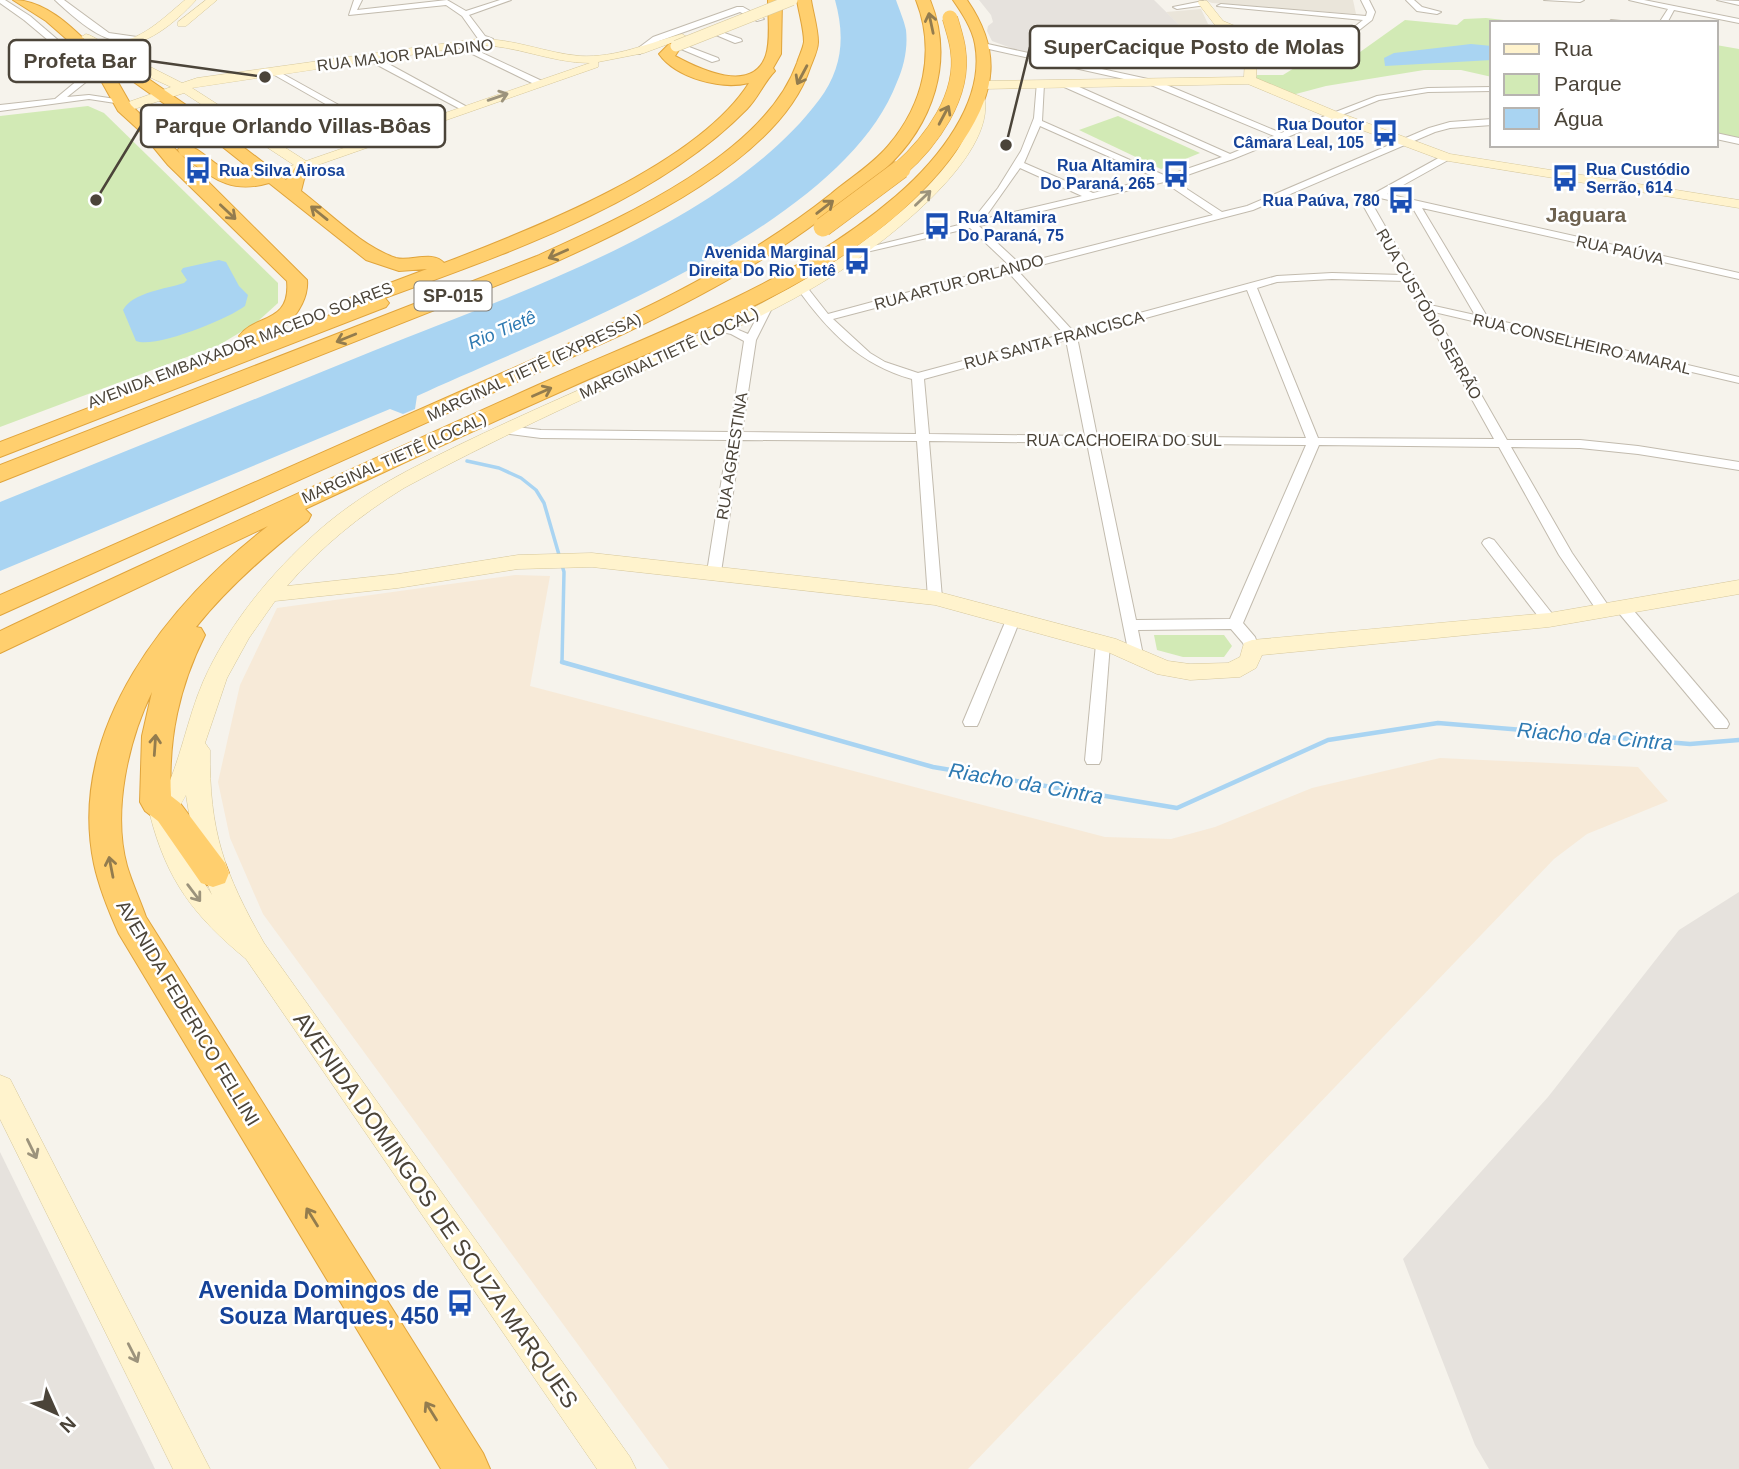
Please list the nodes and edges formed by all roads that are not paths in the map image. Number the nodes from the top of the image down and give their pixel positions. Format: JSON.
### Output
{"nodes":[{"id":1,"x":38,"y":0,"type":"edge"},
{"id":2,"x":59,"y":0,"type":"edge"},
{"id":3,"x":191,"y":0,"type":"edge"},
{"id":4,"x":212,"y":0,"type":"edge"},
{"id":5,"x":358,"y":0,"type":"edge"},
{"id":6,"x":506,"y":0,"type":"edge"},
{"id":7,"x":776,"y":0,"type":"edge"},
{"id":8,"x":923,"y":0,"type":"edge"},
{"id":9,"x":960,"y":0,"type":"edge"},
{"id":10,"x":1365,"y":0,"type":"edge"},
{"id":11,"x":1410,"y":0,"type":"edge"},
{"id":12,"x":1548,"y":0,"type":"edge"},
{"id":13,"x":1580,"y":0,"type":"edge"},
{"id":14,"x":1633,"y":0,"type":"edge"},
{"id":15,"x":1721,"y":0,"type":"edge"},
{"id":16,"x":10,"y":1,"type":"edge"},
{"id":17,"x":444,"y":2,"type":"edge"},
{"id":18,"x":1200,"y":2,"type":"edge"},
{"id":19,"x":1739,"y":3,"type":"edge"},
{"id":20,"x":794,"y":6,"type":"edge"},
{"id":21,"x":1222,"y":6,"type":"junction"},
{"id":22,"x":1177,"y":7,"type":"dead end"},
{"id":23,"x":1672,"y":8,"type":"junction"},
{"id":24,"x":1437,"y":12,"type":"dead end"},
{"id":25,"x":465,"y":14,"type":"junction"},
{"id":26,"x":947,"y":14,"type":"dead end"},
{"id":27,"x":1369,"y":18,"type":"junction"},
{"id":28,"x":760,"y":19,"type":"junction"},
{"id":29,"x":1664,"y":21,"type":"edge"},
{"id":30,"x":1739,"y":21,"type":"edge"},
{"id":31,"x":1223,"y":25,"type":"junction"},
{"id":32,"x":719,"y":33,"type":"junction"},
{"id":33,"x":1247,"y":38,"type":"dead end"},
{"id":34,"x":86,"y":39,"type":"junction"},
{"id":35,"x":1344,"y":40,"type":"junction"},
{"id":36,"x":150,"y":41,"type":"junction"},
{"id":37,"x":483,"y":41,"type":"junction"},
{"id":38,"x":738,"y":41,"type":"dead end"},
{"id":39,"x":461,"y":45,"type":"junction"},
{"id":40,"x":982,"y":45,"type":"junction"},
{"id":41,"x":676,"y":46,"type":"junction"},
{"id":42,"x":637,"y":52,"type":"junction"},
{"id":43,"x":144,"y":54,"type":"dead end"},
{"id":44,"x":1255,"y":55,"type":"junction"},
{"id":45,"x":371,"y":58,"type":"junction"},
{"id":46,"x":568,"y":58,"type":"junction"},
{"id":47,"x":134,"y":63,"type":"junction"},
{"id":48,"x":789,"y":63,"type":"dead end"},
{"id":49,"x":697,"y":67,"type":"dead end"},
{"id":50,"x":581,"y":68,"type":"junction"},
{"id":51,"x":274,"y":71,"type":"junction"},
{"id":52,"x":773,"y":77,"type":"junction"},
{"id":53,"x":1250,"y":80,"type":"junction"},
{"id":54,"x":929,"y":82,"type":"junction"},
{"id":55,"x":539,"y":83,"type":"junction"},
{"id":56,"x":1154,"y":83,"type":"junction"},
{"id":57,"x":1040,"y":84,"type":"junction"},
{"id":58,"x":1065,"y":84,"type":"junction"},
{"id":59,"x":112,"y":86,"type":"junction"},
{"id":60,"x":180,"y":86,"type":"junction"},
{"id":61,"x":1490,"y":89,"type":"edge"},
{"id":62,"x":980,"y":91,"type":"junction"},
{"id":63,"x":69,"y":92,"type":"junction"},
{"id":64,"x":160,"y":94,"type":"junction"},
{"id":65,"x":84,"y":97,"type":"junction"},
{"id":66,"x":58,"y":100,"type":"junction"},
{"id":67,"x":122,"y":105,"type":"junction"},
{"id":68,"x":0,"y":108,"type":"edge"},
{"id":69,"x":465,"y":108,"type":"junction"},
{"id":70,"x":1331,"y":114,"type":"junction"},
{"id":71,"x":1490,"y":121,"type":"edge"},
{"id":72,"x":1038,"y":122,"type":"junction"},
{"id":73,"x":146,"y":128,"type":"junction"},
{"id":74,"x":388,"y":136,"type":"junction"},
{"id":75,"x":1280,"y":136,"type":"junction"},
{"id":76,"x":1718,"y":137,"type":"edge"},
{"id":77,"x":1401,"y":141,"type":"junction"},
{"id":78,"x":1718,"y":144,"type":"edge"},
{"id":79,"x":1739,"y":144,"type":"edge"},
{"id":80,"x":742,"y":145,"type":"junction"},
{"id":81,"x":698,"y":146,"type":"junction"},
{"id":82,"x":1230,"y":157,"type":"junction"},
{"id":83,"x":1447,"y":158,"type":"junction"},
{"id":84,"x":1018,"y":164,"type":"junction"},
{"id":85,"x":305,"y":166,"type":"junction"},
{"id":86,"x":272,"y":177,"type":"junction"},
{"id":87,"x":1166,"y":179,"type":"junction"},
{"id":88,"x":292,"y":191,"type":"junction"},
{"id":89,"x":1378,"y":195,"type":"junction"},
{"id":90,"x":1093,"y":197,"type":"junction"},
{"id":91,"x":1415,"y":204,"type":"junction"},
{"id":92,"x":1739,"y":204,"type":"edge"},
{"id":93,"x":1222,"y":216,"type":"junction"},
{"id":94,"x":894,"y":225,"type":"junction"},
{"id":95,"x":973,"y":225,"type":"junction"},
{"id":96,"x":920,"y":238,"type":"junction"},
{"id":97,"x":502,"y":245,"type":"junction"},
{"id":98,"x":532,"y":246,"type":"junction"},
{"id":99,"x":862,"y":250,"type":"junction"},
{"id":100,"x":1013,"y":268,"type":"junction"},
{"id":101,"x":1739,"y":276,"type":"edge"},
{"id":102,"x":1409,"y":278,"type":"junction"},
{"id":103,"x":796,"y":283,"type":"junction"},
{"id":104,"x":1251,"y":286,"type":"junction"},
{"id":105,"x":768,"y":306,"type":"junction"},
{"id":106,"x":1426,"y":307,"type":"junction"},
{"id":107,"x":824,"y":318,"type":"junction"},
{"id":108,"x":1484,"y":321,"type":"junction"},
{"id":109,"x":719,"y":330,"type":"junction"},
{"id":110,"x":1071,"y":336,"type":"junction"},
{"id":111,"x":750,"y":340,"type":"junction"},
{"id":112,"x":578,"y":357,"type":"junction"},
{"id":113,"x":918,"y":377,"type":"junction"},
{"id":114,"x":150,"y":380,"type":"junction"},
{"id":115,"x":508,"y":380,"type":"junction"},
{"id":116,"x":1739,"y":380,"type":"edge"},
{"id":117,"x":102,"y":410,"type":"junction"},
{"id":118,"x":148,"y":415,"type":"junction"},
{"id":119,"x":507,"y":430,"type":"junction"},
{"id":120,"x":0,"y":435,"type":"edge"},
{"id":121,"x":736,"y":435,"type":"junction"},
{"id":122,"x":464,"y":439,"type":"junction"},
{"id":123,"x":1094,"y":439,"type":"junction"},
{"id":124,"x":921,"y":440,"type":"junction"},
{"id":125,"x":1314,"y":442,"type":"junction"},
{"id":126,"x":0,"y":443,"type":"edge"},
{"id":127,"x":1503,"y":444,"type":"junction"},
{"id":128,"x":0,"y":450,"type":"edge"},
{"id":129,"x":396,"y":459,"type":"junction"},
{"id":130,"x":0,"y":465,"type":"edge"},
{"id":131,"x":1739,"y":466,"type":"edge"},
{"id":132,"x":423,"y":470,"type":"joint"},
{"id":133,"x":0,"y":474,"type":"edge"},
{"id":134,"x":287,"y":523,"type":"junction"},
{"id":135,"x":188,"y":538,"type":"junction"},
{"id":136,"x":1489,"y":542,"type":"dead end"},
{"id":137,"x":714,"y":572,"type":"junction"},
{"id":138,"x":1739,"y":587,"type":"edge"},
{"id":139,"x":269,"y":595,"type":"junction"},
{"id":140,"x":935,"y":598,"type":"junction"},
{"id":141,"x":0,"y":606,"type":"edge"},
{"id":142,"x":1614,"y":610,"type":"junction"},
{"id":143,"x":1013,"y":620,"type":"junction"},
{"id":144,"x":1549,"y":621,"type":"junction"},
{"id":145,"x":0,"y":624,"type":"edge"},
{"id":146,"x":1235,"y":624,"type":"junction"},
{"id":147,"x":1132,"y":625,"type":"junction"},
{"id":148,"x":0,"y":643,"type":"edge"},
{"id":149,"x":1103,"y":644,"type":"junction"},
{"id":150,"x":1252,"y":648,"type":"junction"},
{"id":151,"x":1136,"y":655,"type":"junction"},
{"id":152,"x":971,"y":722,"type":"dead end"},
{"id":153,"x":1721,"y":724,"type":"dead end"},
{"id":154,"x":199,"y":729,"type":"junction"},
{"id":155,"x":1093,"y":760,"type":"dead end"},
{"id":156,"x":165,"y":808,"type":"junction"},
{"id":157,"x":213,"y":873,"type":"junction"},
{"id":158,"x":255,"y":951,"type":"junction"},
{"id":159,"x":0,"y":1089,"type":"edge"},
{"id":160,"x":192,"y":1469,"type":"edge"},
{"id":161,"x":467,"y":1469,"type":"edge"},
{"id":162,"x":618,"y":1469,"type":"edge"}],
"edges":[{"from":1,"to":34,"type":"highway"},
{"from":2,"to":36,"type":"street"},
{"from":3,"to":36,"type":"main road"},
{"from":4,"to":36,"type":"main road"},
{"from":5,"to":17,"type":"street"},
{"from":6,"to":25,"type":"street"},
{"from":7,"to":20,"type":"highway","name":"AVENIDA EMBAIXADOR MACEDO SOARES"},
{"from":7,"to":41,"type":"main road"},
{"from":54,"to":8,"type":"highway","name":"MARGINAL TIETÊ (EXPRESSA)","one_way":true},
{"from":9,"to":40,"type":"highway"},
{"from":10,"to":27,"type":"street"},
{"from":11,"to":24,"type":"street"},
{"from":12,"to":13,"type":"street"},
{"from":14,"to":23,"type":"street"},
{"from":15,"to":19,"type":"street"},
{"from":16,"to":34,"type":"highway"},
{"from":16,"to":63,"type":"street"},
{"from":17,"to":25,"type":"street"},
{"from":18,"to":21,"type":"main road"},
{"from":18,"to":22,"type":"street"},
{"from":18,"to":31,"type":"main road"},
{"from":20,"to":28,"type":"street","name":"RUA MAJOR PALADINO"},
{"from":20,"to":41,"type":"main road","bridge":true},
{"from":20,"to":48,"type":"highway"},
{"from":20,"to":52,"type":"highway","name":"AVENIDA EMBAIXADOR MACEDO SOARES"},
{"from":20,"to":80,"type":"highway","number":"SP-015","one_way":true},
{"from":21,"to":27,"type":"street"},
{"from":21,"to":31,"type":"main road"},
{"from":23,"to":29,"type":"street"},
{"from":23,"to":30,"type":"street"},
{"from":25,"to":37,"type":"street"},
{"from":112,"to":26,"type":"highway","one_way":true,"bridge":true},
{"from":27,"to":35,"type":"street"},
{"from":28,"to":32,"type":"street","name":"RUA MAJOR PALADINO"},
{"from":28,"to":42,"type":"street","name":"RUA MAJOR PALADINO"},
{"from":31,"to":35,"type":"main road"},
{"from":32,"to":38,"type":"street"},
{"from":32,"to":41,"type":"street","name":"RUA MAJOR PALADINO"},
{"from":33,"to":44,"type":"street"},
{"from":34,"to":36,"type":"main road"},
{"from":34,"to":47,"type":"main road"},
{"from":34,"to":59,"type":"highway"},
{"from":34,"to":64,"type":"highway"},
{"from":35,"to":44,"type":"main road"},
{"from":37,"to":39,"type":"main road","name":"RUA MAJOR PALADINO"},
{"from":37,"to":46,"type":"main road","name":"RUA MAJOR PALADINO"},
{"from":39,"to":45,"type":"main road","name":"RUA MAJOR PALADINO"},
{"from":39,"to":55,"type":"street"},
{"from":40,"to":56,"type":"street"},
{"from":40,"to":62,"type":"highway"},
{"from":41,"to":42,"type":"main road"},
{"from":41,"to":49,"type":"street"},
{"from":41,"to":50,"type":"main road","name":"RUA MAJOR PALADINO"},
{"from":41,"to":52,"type":"highway"},
{"from":42,"to":46,"type":"main road","name":"RUA MAJOR PALADINO"},
{"from":43,"to":47,"type":"main road"},
{"from":44,"to":53,"type":"main road"},
{"from":45,"to":51,"type":"main road","name":"RUA MAJOR PALADINO"},
{"from":45,"to":69,"type":"street"},
{"from":46,"to":50,"type":"main road"},
{"from":47,"to":60,"type":"main road"},
{"from":50,"to":55,"type":"main road"},
{"from":51,"to":60,"type":"main road","name":"RUA MAJOR PALADINO"},
{"from":51,"to":74,"type":"street"},
{"from":52,"to":80,"type":"highway"},
{"from":52,"to":81,"type":"highway","name":"AVENIDA EMBAIXADOR MACEDO SOARES"},
{"from":52,"to":98,"type":"highway"},
{"from":53,"to":56,"type":"main road"},
{"from":53,"to":70,"type":"main road"},
{"from":54,"to":103,"type":"highway"},
{"from":115,"to":54,"type":"highway","name":"MARGINAL TIETÊ (EXPRESSA)","one_way":true},
{"from":69,"to":55,"type":"main road","one_way":true},
{"from":56,"to":58,"type":"main road"},
{"from":56,"to":75,"type":"street"},
{"from":57,"to":58,"type":"main road"},
{"from":57,"to":62,"type":"main road"},
{"from":57,"to":72,"type":"street"},
{"from":58,"to":82,"type":"street"},
{"from":59,"to":65,"type":"street"},
{"from":59,"to":67,"type":"highway"},
{"from":60,"to":64,"type":"main road","name":"RUA MAJOR PALADINO"},
{"from":60,"to":85,"type":"main road"},
{"from":61,"to":70,"type":"street"},
{"from":94,"to":62,"type":"main road","name":"MARGINALTIETÊ (LOCAL)","one_way":true},
{"from":62,"to":103,"type":"highway"},
{"from":63,"to":65,"type":"street"},
{"from":63,"to":66,"type":"street"},
{"from":64,"to":67,"type":"main road","name":"RUA MAJOR PALADINO"},
{"from":64,"to":86,"type":"highway"},
{"from":65,"to":66,"type":"street"},
{"from":65,"to":67,"type":"street"},
{"from":66,"to":68,"type":"street"},
{"from":67,"to":73,"type":"highway"},
{"from":69,"to":74,"type":"main road"},
{"from":70,"to":75,"type":"street"},
{"from":70,"to":77,"type":"main road"},
{"from":71,"to":77,"type":"street","name":"RUA ARTUR ORLANDO"},
{"from":72,"to":84,"type":"street"},
{"from":72,"to":87,"type":"street"},
{"from":73,"to":86,"type":"highway"},
{"from":73,"to":114,"type":"highway","one_way":true},
{"from":74,"to":85,"type":"main road"},
{"from":75,"to":82,"type":"street"},
{"from":76,"to":79,"type":"street"},
{"from":77,"to":83,"type":"main road"},
{"from":77,"to":93,"type":"street","name":"RUA ARTUR ORLANDO"},
{"from":78,"to":79,"type":"street"},
{"from":80,"to":118,"type":"highway","number":"SP-015","one_way":true},
{"from":81,"to":97,"type":"highway","name":"AVENIDA EMBAIXADOR MACEDO SOARES"},
{"from":81,"to":98,"type":"highway"},
{"from":82,"to":87,"type":"street"},
{"from":83,"to":89,"type":"street"},
{"from":83,"to":92,"type":"main road"},
{"from":84,"to":90,"type":"street"},
{"from":84,"to":95,"type":"street"},
{"from":85,"to":86,"type":"main road"},
{"from":85,"to":88,"type":"highway"},
{"from":86,"to":88,"type":"highway"},
{"from":87,"to":90,"type":"street"},
{"from":87,"to":93,"type":"street"},
{"from":97,"to":88,"type":"highway","one_way":true},
{"from":89,"to":91,"type":"street","name":"RUA PAÚVA"},
{"from":89,"to":102,"type":"street","name":"RUA CUSTÓDIO SERRÃO"},
{"from":90,"to":95,"type":"street"},
{"from":91,"to":101,"type":"street","name":"RUA PAÚVA"},
{"from":91,"to":108,"type":"street"},
{"from":93,"to":100,"type":"street","name":"RUA ARTUR ORLANDO"},
{"from":94,"to":96,"type":"street"},
{"from":94,"to":99,"type":"main road","name":"MARGINALTIETÊ (LOCAL)"},
{"from":95,"to":96,"type":"street"},
{"from":95,"to":100,"type":"street"},
{"from":96,"to":99,"type":"street"},
{"from":97,"to":114,"type":"highway","name":"AVENIDA EMBAIXADOR MACEDO SOARES"},
{"from":98,"to":117,"type":"highway"},
{"from":99,"to":103,"type":"main road","name":"MARGINALTIETÊ (LOCAL)"},
{"from":100,"to":107,"type":"street","name":"RUA ARTUR ORLANDO"},
{"from":100,"to":110,"type":"street"},
{"from":102,"to":104,"type":"street","name":"RUA SANTA FRANCISCA"},
{"from":102,"to":106,"type":"street","name":"RUA CUSTÓDIO SERRÃO"},
{"from":103,"to":105,"type":"main road","name":"MARGINALTIETÊ (LOCAL)"},
{"from":103,"to":107,"type":"street"},
{"from":122,"to":103,"type":"highway","name":"MARGINAL TIETÊ (LOCAL)","one_way":true},
{"from":104,"to":110,"type":"street","name":"RUA SANTA FRANCISCA"},
{"from":104,"to":125,"type":"street"},
{"from":105,"to":109,"type":"main road","name":"MARGINALTIETÊ (LOCAL)"},
{"from":105,"to":111,"type":"street","name":"RUA AGRESTINA"},
{"from":106,"to":108,"type":"street","name":"RUA CONSELHEIRO AMARAL"},
{"from":106,"to":127,"type":"street","name":"RUA CUSTÓDIO SERRÃO"},
{"from":107,"to":113,"type":"street"},
{"from":108,"to":116,"type":"street","name":"RUA CONSELHEIRO AMARAL"},
{"from":109,"to":111,"type":"street"},
{"from":109,"to":119,"type":"main road","name":"MARGINALTIETÊ (LOCAL)"},
{"from":110,"to":113,"type":"street","name":"RUA SANTA FRANCISCA"},
{"from":110,"to":123,"type":"street"},
{"from":111,"to":121,"type":"street","name":"RUA AGRESTINA"},
{"from":112,"to":115,"type":"highway"},
{"from":112,"to":135,"type":"highway"},
{"from":113,"to":124,"type":"street"},
{"from":114,"to":120,"type":"highway","name":"AVENIDA EMBAIXADOR MACEDO SOARES"},
{"from":115,"to":141,"type":"highway","name":"MARGINAL TIETÊ (EXPRESSA)"},
{"from":117,"to":126,"type":"highway"},
{"from":117,"to":128,"type":"highway"},
{"from":118,"to":130,"type":"highway"},
{"from":118,"to":133,"type":"highway","number":"SP-015"},
{"from":119,"to":121,"type":"street","name":"RUA CACHOEIRA DO SUL"},
{"from":119,"to":122,"type":"main road","name":"MARGINALTIETÊ (LOCAL)"},
{"from":121,"to":124,"type":"street","name":"RUA CACHOEIRA DO SUL"},
{"from":121,"to":137,"type":"street","name":"RUA AGRESTINA"},
{"from":122,"to":129,"type":"highway","name":"MARGINAL TIETÊ (LOCAL)"},
{"from":122,"to":132,"type":"main road","name":"MARGINALTIETÊ (LOCAL)"},
{"from":122,"to":135,"type":"highway"},
{"from":123,"to":124,"type":"street","name":"RUA CACHOEIRA DO SUL"},
{"from":123,"to":125,"type":"street","name":"RUA CACHOEIRA DO SUL"},
{"from":123,"to":147,"type":"street"},
{"from":124,"to":140,"type":"street"},
{"from":125,"to":127,"type":"street","name":"RUA CACHOEIRA DO SUL"},
{"from":125,"to":146,"type":"street"},
{"from":127,"to":131,"type":"street","name":"RUA CACHOEIRA DO SUL"},
{"from":127,"to":142,"type":"street","name":"RUA CUSTÓDIO SERRÃO"},
{"from":129,"to":134,"type":"highway","name":"AVENIDA FEDERICO FELLINI"},
{"from":129,"to":148,"type":"highway","name":"MARGINAL TIETÊ (LOCAL)"},
{"from":132,"to":139,"type":"main road","name":"AVENIDA DOMINGOS DE SOUZA MARQUES"},
{"from":156,"to":134,"type":"highway","one_way":true},
{"from":161,"to":134,"type":"highway","name":"AVENIDA FEDERICO FELLINI","one_way":true},
{"from":135,"to":145,"type":"highway"},
{"from":136,"to":144,"type":"street"},
{"from":137,"to":139,"type":"main road"},
{"from":137,"to":140,"type":"main road"},
{"from":138,"to":142,"type":"main road"},
{"from":139,"to":154,"type":"main road","name":"AVENIDA DOMINGOS DE SOUZA MARQUES"},
{"from":140,"to":143,"type":"main road"},
{"from":142,"to":144,"type":"main road"},
{"from":142,"to":153,"type":"street","name":"RUA CUSTÓDIO SERRÃO"},
{"from":143,"to":149,"type":"main road"},
{"from":143,"to":152,"type":"street"},
{"from":144,"to":150,"type":"main road"},
{"from":146,"to":147,"type":"street"},
{"from":146,"to":150,"type":"street"},
{"from":147,"to":151,"type":"street"},
{"from":149,"to":151,"type":"main road"},
{"from":149,"to":155,"type":"street"},
{"from":150,"to":151,"type":"main road"},
{"from":154,"to":156,"type":"main road","name":"AVENIDA DOMINGOS DE SOUZA MARQUES"},
{"from":154,"to":157,"type":"main road","name":"AVENIDA DOMINGOS DE SOUZA MARQUES"},
{"from":156,"to":157,"type":"highway"},
{"from":156,"to":158,"type":"main road","name":"AVENIDA DOMINGOS DE SOUZA MARQUES","one_way":true},
{"from":157,"to":158,"type":"main road","name":"AVENIDA DOMINGOS DE SOUZA MARQUES"},
{"from":158,"to":162,"type":"main road","name":"AVENIDA DOMINGOS DE SOUZA MARQUES"},
{"from":159,"to":160,"type":"main road","one_way":true}]}
